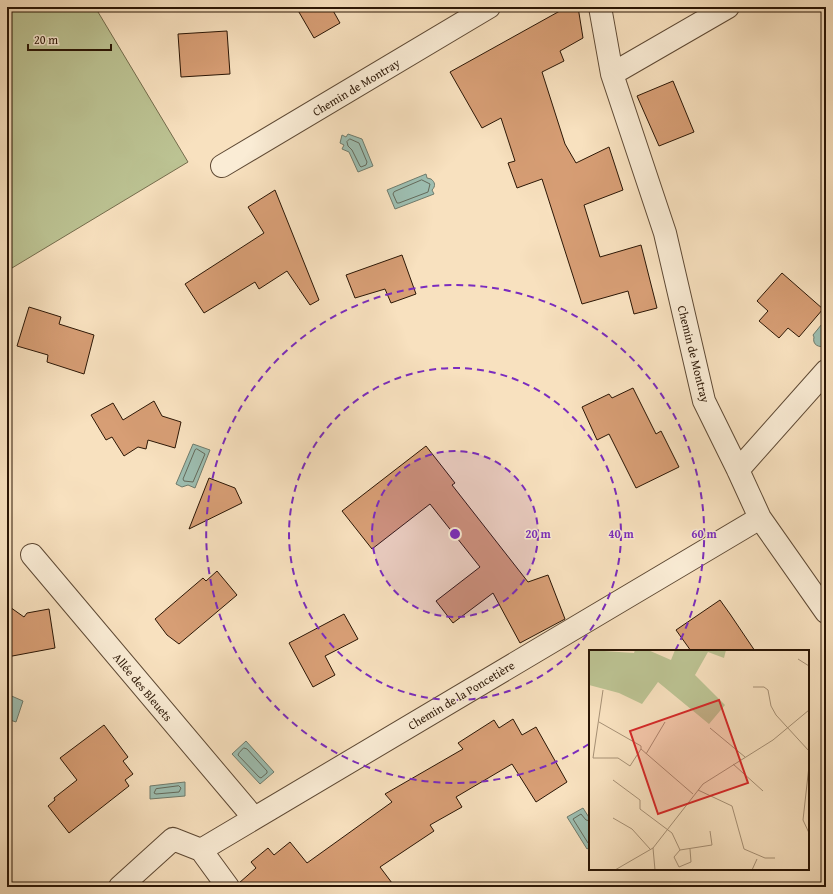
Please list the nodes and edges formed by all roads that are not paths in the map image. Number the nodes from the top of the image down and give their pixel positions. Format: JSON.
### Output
{"nodes":[{"id":1,"x":489,"y":7,"type":"edge"},
{"id":2,"x":600,"y":7,"type":"edge"},
{"id":3,"x":728,"y":7,"type":"edge"},
{"id":4,"x":612,"y":74,"type":"junction"},
{"id":5,"x":222,"y":166,"type":"dead end"},
{"id":6,"x":826,"y":371,"type":"edge"},
{"id":7,"x":738,"y":470,"type":"junction"},
{"id":8,"x":760,"y":518,"type":"junction"},
{"id":9,"x":32,"y":555,"type":"dead end"},
{"id":10,"x":826,"y":612,"type":"edge"},
{"id":11,"x":254,"y":818,"type":"junction"},
{"id":12,"x":202,"y":850,"type":"junction"},
{"id":13,"x":120,"y":887,"type":"edge"},
{"id":14,"x":228,"y":887,"type":"edge"}],
"edges":[{"from":1,"to":5,"type":"street","name":"Chemin de Montray"},
{"from":2,"to":4,"type":"street","name":"Chemin de Montray"},
{"from":3,"to":4,"type":"street"},
{"from":4,"to":7,"type":"street","name":"Chemin de Montray"},
{"from":6,"to":7,"type":"street"},
{"from":7,"to":8,"type":"street","name":"Chemin de Montray"},
{"from":8,"to":10,"type":"street","name":"Chemin de Montray"},
{"from":8,"to":11,"type":"street","name":"Chemin de la Poncetière"},
{"from":9,"to":11,"type":"street","name":"Allée des Bleuets"},
{"from":11,"to":12,"type":"street","name":"Chemin de la Poncetière"},
{"from":12,"to":13,"type":"street"},
{"from":12,"to":14,"type":"street"}]}
